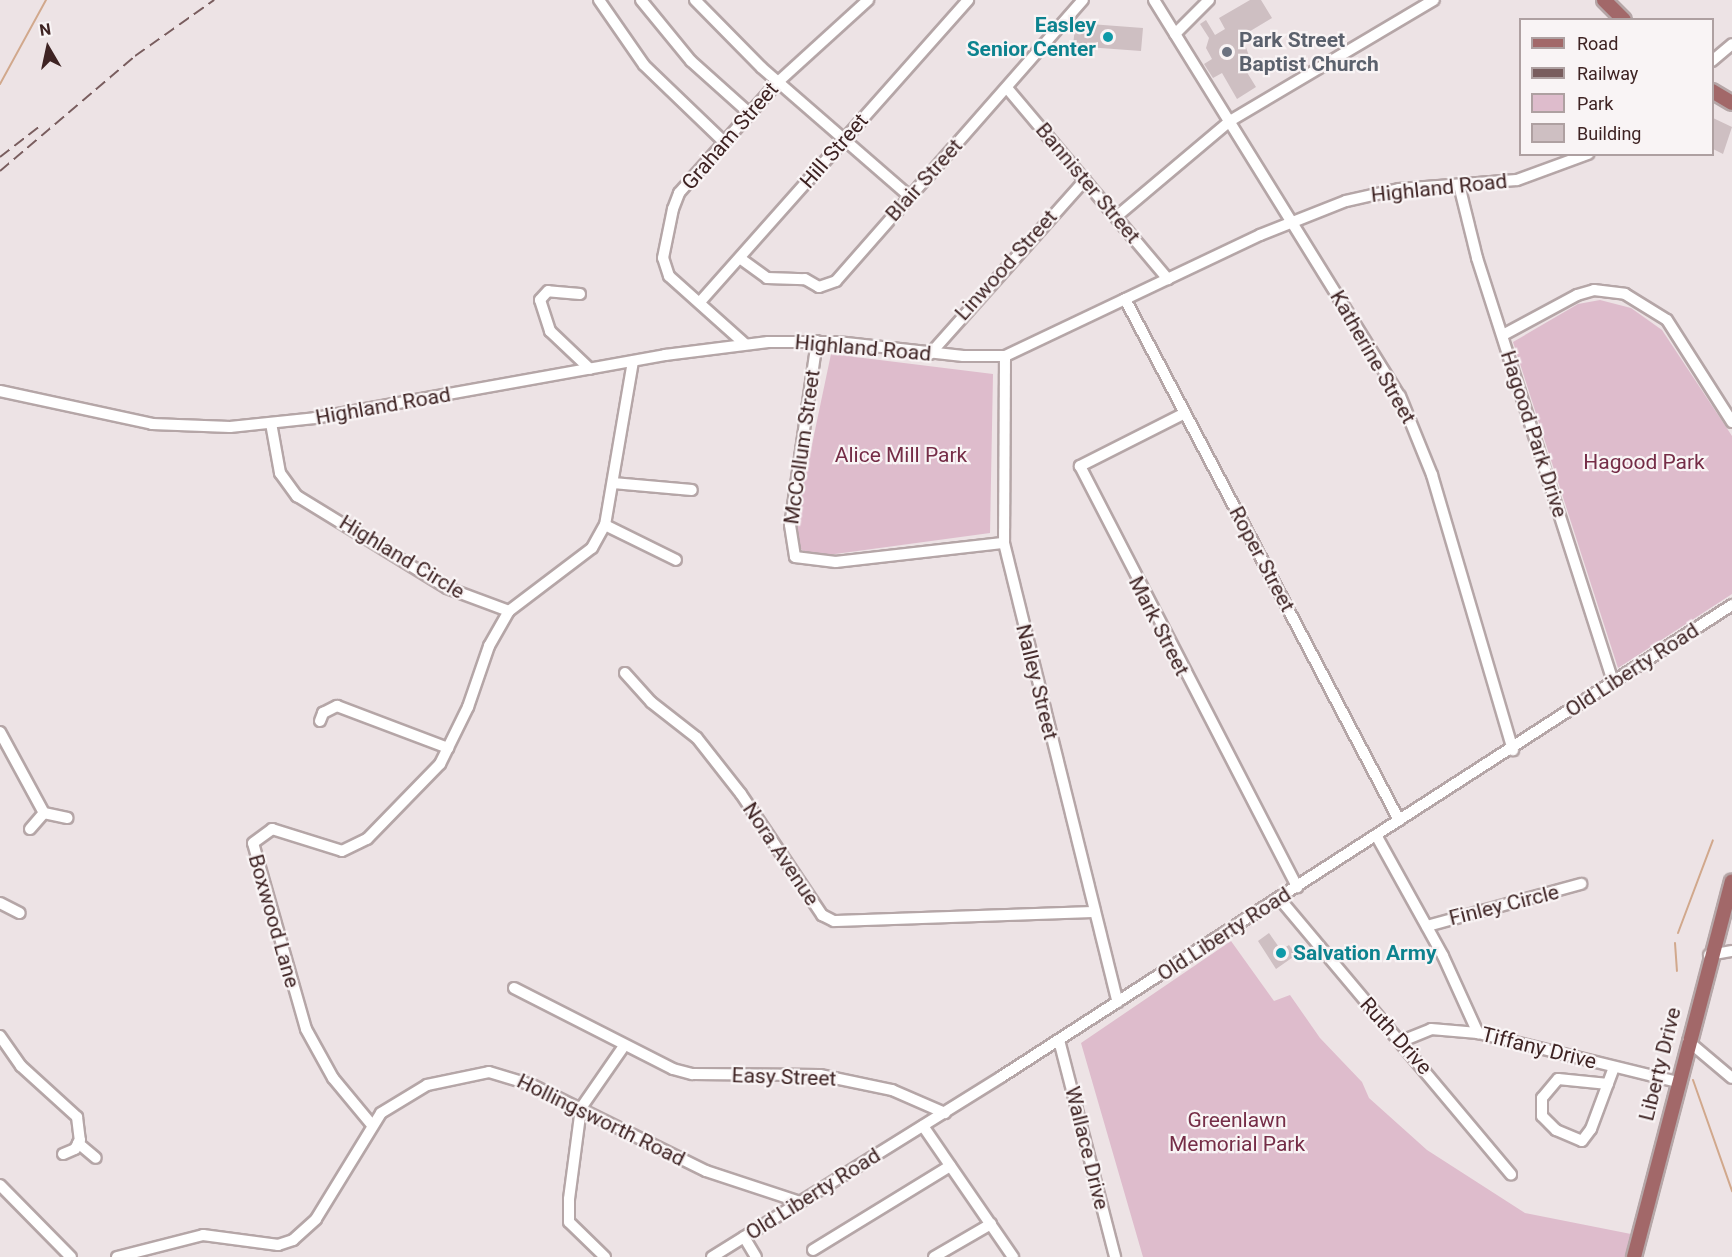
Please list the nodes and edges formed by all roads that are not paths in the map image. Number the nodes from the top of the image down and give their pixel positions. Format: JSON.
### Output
{"nodes":[{"id":1,"x":599,"y":0,"type":"edge"},
{"id":2,"x":641,"y":0,"type":"edge"},
{"id":3,"x":695,"y":0,"type":"edge"},
{"id":4,"x":868,"y":0,"type":"edge"},
{"id":5,"x":968,"y":0,"type":"edge"},
{"id":6,"x":1083,"y":0,"type":"edge"},
{"id":7,"x":1154,"y":0,"type":"edge"},
{"id":8,"x":1209,"y":0,"type":"edge"},
{"id":9,"x":1434,"y":0,"type":"edge"},
{"id":10,"x":1604,"y":0,"type":"edge"},
{"id":11,"x":1622,"y":18,"type":"edge"},
{"id":12,"x":1175,"y":34,"type":"junction"},
{"id":13,"x":1732,"y":44,"type":"edge"},
{"id":14,"x":1714,"y":60,"type":"edge"},
{"id":15,"x":778,"y":82,"type":"junction"},
{"id":16,"x":1007,"y":88,"type":"junction"},
{"id":17,"x":1714,"y":92,"type":"edge"},
{"id":18,"x":1732,"y":103,"type":"edge"},
{"id":19,"x":750,"y":113,"type":"junction"},
{"id":20,"x":1230,"y":121,"type":"junction"},
{"id":21,"x":843,"y":140,"type":"junction"},
{"id":22,"x":725,"y":143,"type":"junction"},
{"id":23,"x":1583,"y":156,"type":"edge"},
{"id":24,"x":1085,"y":180,"type":"junction"},
{"id":25,"x":1459,"y":185,"type":"junction"},
{"id":26,"x":909,"y":196,"type":"junction"},
{"id":27,"x":1116,"y":218,"type":"junction"},
{"id":28,"x":1291,"y":222,"type":"junction"},
{"id":29,"x":741,"y":259,"type":"junction"},
{"id":30,"x":1168,"y":279,"type":"junction"},
{"id":31,"x":580,"y":294,"type":"dead end"},
{"id":32,"x":1125,"y":299,"type":"junction"},
{"id":33,"x":700,"y":302,"type":"junction"},
{"id":34,"x":1503,"y":335,"type":"junction"},
{"id":35,"x":817,"y":341,"type":"junction"},
{"id":36,"x":745,"y":344,"type":"junction"},
{"id":37,"x":930,"y":354,"type":"junction"},
{"id":38,"x":1005,"y":356,"type":"junction"},
{"id":39,"x":633,"y":361,"type":"junction"},
{"id":40,"x":590,"y":369,"type":"junction"},
{"id":41,"x":0,"y":391,"type":"edge"},
{"id":42,"x":1185,"y":413,"type":"junction"},
{"id":43,"x":1732,"y":422,"type":"edge"},
{"id":44,"x":271,"y":423,"type":"junction"},
{"id":45,"x":613,"y":483,"type":"junction"},
{"id":46,"x":692,"y":490,"type":"dead end"},
{"id":47,"x":605,"y":525,"type":"junction"},
{"id":48,"x":1004,"y":543,"type":"junction"},
{"id":49,"x":676,"y":560,"type":"dead end"},
{"id":50,"x":1732,"y":605,"type":"edge"},
{"id":51,"x":509,"y":611,"type":"junction"},
{"id":52,"x":625,"y":674,"type":"dead end"},
{"id":53,"x":1613,"y":681,"type":"junction"},
{"id":54,"x":320,"y":721,"type":"dead end"},
{"id":55,"x":0,"y":732,"type":"edge"},
{"id":56,"x":448,"y":748,"type":"junction"},
{"id":57,"x":1513,"y":750,"type":"junction"},
{"id":58,"x":44,"y":813,"type":"junction"},
{"id":59,"x":67,"y":818,"type":"dead end"},
{"id":60,"x":1399,"y":820,"type":"junction"},
{"id":61,"x":30,"y":829,"type":"dead end"},
{"id":62,"x":1376,"y":835,"type":"junction"},
{"id":63,"x":1732,"y":882,"type":"edge"},
{"id":64,"x":1581,"y":884,"type":"dead end"},
{"id":65,"x":1297,"y":887,"type":"junction"},
{"id":66,"x":1279,"y":898,"type":"junction"},
{"id":67,"x":0,"y":903,"type":"edge"},
{"id":68,"x":1095,"y":912,"type":"junction"},
{"id":69,"x":20,"y":914,"type":"dead end"},
{"id":70,"x":1427,"y":926,"type":"junction"},
{"id":71,"x":1732,"y":951,"type":"edge"},
{"id":72,"x":1709,"y":955,"type":"junction"},
{"id":73,"x":514,"y":988,"type":"dead end"},
{"id":74,"x":1118,"y":1002,"type":"junction"},
{"id":75,"x":1478,"y":1033,"type":"junction"},
{"id":76,"x":0,"y":1036,"type":"edge"},
{"id":77,"x":1059,"y":1040,"type":"junction"},
{"id":78,"x":1402,"y":1041,"type":"junction"},
{"id":79,"x":1688,"y":1041,"type":"junction"},
{"id":80,"x":624,"y":1046,"type":"junction"},
{"id":81,"x":1614,"y":1067,"type":"junction"},
{"id":82,"x":1732,"y":1078,"type":"edge"},
{"id":83,"x":1677,"y":1082,"type":"junction"},
{"id":84,"x":1608,"y":1084,"type":"junction"},
{"id":85,"x":581,"y":1108,"type":"junction"},
{"id":86,"x":945,"y":1113,"type":"junction"},
{"id":87,"x":372,"y":1125,"type":"junction"},
{"id":88,"x":923,"y":1126,"type":"junction"},
{"id":89,"x":78,"y":1143,"type":"junction"},
{"id":90,"x":63,"y":1154,"type":"dead end"},
{"id":91,"x":96,"y":1158,"type":"dead end"},
{"id":92,"x":950,"y":1166,"type":"junction"},
{"id":93,"x":1511,"y":1174,"type":"dead end"},
{"id":94,"x":0,"y":1185,"type":"edge"},
{"id":95,"x":800,"y":1202,"type":"junction"},
{"id":96,"x":991,"y":1224,"type":"junction"},
{"id":97,"x":744,"y":1237,"type":"junction"},
{"id":98,"x":813,"y":1250,"type":"dead end"},
{"id":99,"x":71,"y":1257,"type":"edge"},
{"id":100,"x":117,"y":1257,"type":"edge"},
{"id":101,"x":605,"y":1257,"type":"edge"},
{"id":102,"x":712,"y":1257,"type":"edge"},
{"id":103,"x":756,"y":1257,"type":"edge"},
{"id":104,"x":934,"y":1257,"type":"edge"},
{"id":105,"x":1013,"y":1257,"type":"edge"},
{"id":106,"x":1114,"y":1257,"type":"edge"},
{"id":107,"x":1634,"y":1257,"type":"edge"}],
"edges":[{"from":1,"to":22,"type":"street"},
{"from":2,"to":19,"type":"street"},
{"from":3,"to":15,"type":"street"},
{"from":4,"to":15,"type":"street","name":"Graham Street"},
{"from":5,"to":21,"type":"street","name":"Hill Street"},
{"from":6,"to":16,"type":"street","name":"Blair Street"},
{"from":7,"to":12,"type":"street","name":"Katherine Street"},
{"from":8,"to":12,"type":"street"},
{"from":9,"to":20,"type":"street"},
{"from":10,"to":11,"type":"main road"},
{"from":12,"to":20,"type":"street","name":"Katherine Street"},
{"from":13,"to":14,"type":"street"},
{"from":15,"to":19,"type":"street","name":"Graham Street"},
{"from":15,"to":21,"type":"street"},
{"from":16,"to":24,"type":"street","name":"Bannister Street"},
{"from":16,"to":26,"type":"street","name":"Blair Street"},
{"from":17,"to":18,"type":"main road"},
{"from":19,"to":22,"type":"street","name":"Graham Street"},
{"from":20,"to":27,"type":"street"},
{"from":20,"to":28,"type":"street","name":"Katherine Street"},
{"from":21,"to":26,"type":"street"},
{"from":21,"to":29,"type":"street","name":"Hill Street"},
{"from":22,"to":33,"type":"street","name":"Graham Street"},
{"from":23,"to":25,"type":"street","name":"Highland Road"},
{"from":24,"to":27,"type":"street","name":"Bannister Street"},
{"from":24,"to":37,"type":"street","name":"Linwood Street"},
{"from":25,"to":28,"type":"street","name":"Highland Road"},
{"from":25,"to":34,"type":"street","name":"Hagood Park Drive"},
{"from":26,"to":29,"type":"street","name":"Blair Street"},
{"from":27,"to":30,"type":"street","name":"Bannister Street"},
{"from":28,"to":30,"type":"street","name":"Highland Road"},
{"from":28,"to":57,"type":"street","name":"Katherine Street"},
{"from":29,"to":33,"type":"street","name":"Hill Street"},
{"from":30,"to":32,"type":"street","name":"Highland Road"},
{"from":31,"to":40,"type":"street"},
{"from":32,"to":38,"type":"street","name":"Highland Road"},
{"from":32,"to":42,"type":"street","name":"Roper Street"},
{"from":33,"to":36,"type":"street","name":"Graham Street"},
{"from":34,"to":43,"type":"street"},
{"from":34,"to":53,"type":"street","name":"Hagood Park Drive"},
{"from":35,"to":36,"type":"street","name":"Highland Road"},
{"from":35,"to":37,"type":"street","name":"Highland Road"},
{"from":35,"to":48,"type":"street","name":"McCollum Street"},
{"from":36,"to":39,"type":"street","name":"Highland Road"},
{"from":37,"to":38,"type":"street","name":"Highland Road"},
{"from":38,"to":48,"type":"street","name":"Nalley Street"},
{"from":39,"to":40,"type":"street","name":"Highland Road"},
{"from":39,"to":45,"type":"street"},
{"from":40,"to":44,"type":"street","name":"Highland Road"},
{"from":41,"to":44,"type":"street","name":"Highland Road"},
{"from":42,"to":60,"type":"street","name":"Roper Street"},
{"from":42,"to":65,"type":"street","name":"Mark Street"},
{"from":44,"to":51,"type":"street","name":"Highland Circle"},
{"from":45,"to":46,"type":"street"},
{"from":45,"to":47,"type":"street"},
{"from":47,"to":49,"type":"street"},
{"from":47,"to":51,"type":"street"},
{"from":48,"to":68,"type":"street","name":"Nalley Street"},
{"from":50,"to":53,"type":"street","name":"Old Liberty Road"},
{"from":51,"to":56,"type":"street","name":"Boxwood Lane"},
{"from":52,"to":68,"type":"street","name":"Nora Avenue"},
{"from":53,"to":57,"type":"street","name":"Old Liberty Road"},
{"from":54,"to":56,"type":"street"},
{"from":55,"to":58,"type":"street"},
{"from":56,"to":87,"type":"street","name":"Boxwood Lane"},
{"from":57,"to":60,"type":"street","name":"Old Liberty Road"},
{"from":58,"to":59,"type":"street"},
{"from":58,"to":61,"type":"street"},
{"from":60,"to":62,"type":"street","name":"Old Liberty Road"},
{"from":62,"to":65,"type":"street","name":"Old Liberty Road"},
{"from":62,"to":70,"type":"street"},
{"from":63,"to":72,"type":"main road","name":"Liberty Drive"},
{"from":64,"to":70,"type":"street","name":"Finley Circle"},
{"from":65,"to":66,"type":"street","name":"Old Liberty Road"},
{"from":66,"to":74,"type":"street","name":"Old Liberty Road"},
{"from":66,"to":78,"type":"street","name":"Ruth Drive"},
{"from":67,"to":69,"type":"street"},
{"from":68,"to":74,"type":"street","name":"Nalley Street"},
{"from":70,"to":75,"type":"street"},
{"from":71,"to":72,"type":"street"},
{"from":72,"to":79,"type":"main road","name":"Liberty Drive"},
{"from":73,"to":80,"type":"street","name":"Easy Street"},
{"from":74,"to":77,"type":"street","name":"Old Liberty Road"},
{"from":75,"to":78,"type":"street","name":"Tiffany Drive"},
{"from":75,"to":81,"type":"street","name":"Tiffany Drive"},
{"from":76,"to":89,"type":"street"},
{"from":77,"to":86,"type":"street","name":"Old Liberty Road"},
{"from":77,"to":106,"type":"street","name":"Wallace Drive"},
{"from":78,"to":93,"type":"street","name":"Ruth Drive"},
{"from":79,"to":82,"type":"street"},
{"from":79,"to":83,"type":"main road","name":"Liberty Drive"},
{"from":80,"to":85,"type":"street"},
{"from":80,"to":86,"type":"street","name":"Easy Street"},
{"from":81,"to":83,"type":"street","name":"Tiffany Drive"},
{"from":81,"to":84,"type":"street"},
{"from":83,"to":107,"type":"main road","name":"Liberty Drive"},
{"from":84,"to":84,"type":"street"},
{"from":85,"to":87,"type":"street","name":"Hollingsworth Road"},
{"from":85,"to":95,"type":"street","name":"Hollingsworth Road"},
{"from":85,"to":101,"type":"street"},
{"from":86,"to":88,"type":"street","name":"Old Liberty Road"},
{"from":87,"to":100,"type":"street","name":"Hollingsworth Road"},
{"from":88,"to":92,"type":"street"},
{"from":88,"to":95,"type":"street","name":"Old Liberty Road"},
{"from":89,"to":90,"type":"street"},
{"from":89,"to":91,"type":"street"},
{"from":92,"to":96,"type":"street"},
{"from":92,"to":98,"type":"street"},
{"from":94,"to":99,"type":"street"},
{"from":95,"to":97,"type":"street","name":"Old Liberty Road"},
{"from":96,"to":104,"type":"street"},
{"from":96,"to":105,"type":"street"},
{"from":97,"to":102,"type":"street","name":"Old Liberty Road"},
{"from":97,"to":103,"type":"street"}]}
